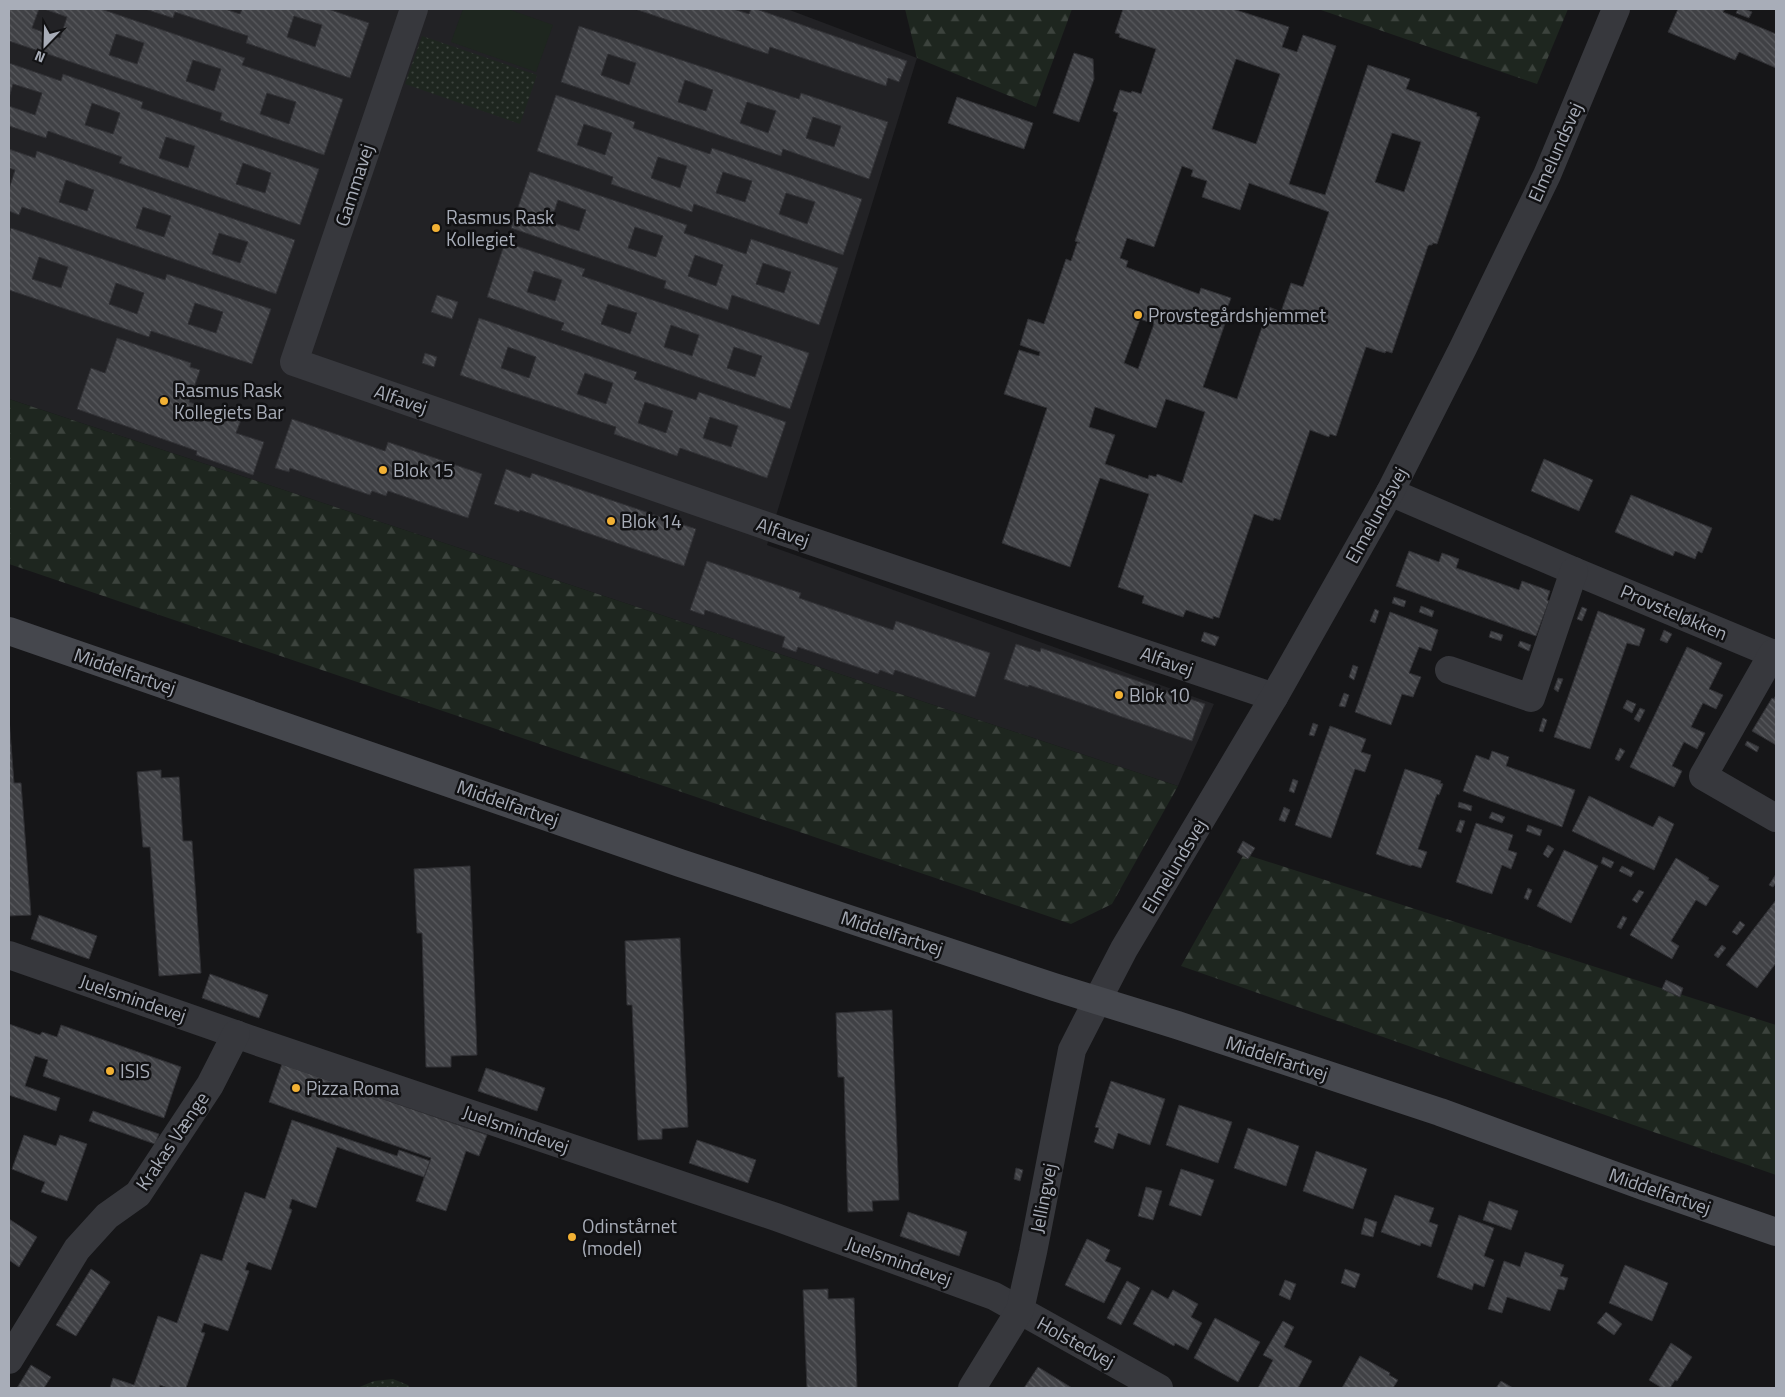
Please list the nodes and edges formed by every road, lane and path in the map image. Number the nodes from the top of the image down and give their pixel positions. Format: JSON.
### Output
{"nodes":[{"id":1,"x":414,"y":9,"type":"edge"},
{"id":2,"x":1616,"y":9,"type":"edge"},
{"id":3,"x":294,"y":362,"type":"joint"},
{"id":4,"x":1390,"y":492,"type":"junction"},
{"id":5,"x":1574,"y":571,"type":"junction"},
{"id":6,"x":9,"y":631,"type":"edge"},
{"id":7,"x":1775,"y":654,"type":"edge"},
{"id":8,"x":1449,"y":670,"type":"dead end"},
{"id":9,"x":1274,"y":697,"type":"junction"},
{"id":10,"x":1776,"y":818,"type":"edge"},
{"id":11,"x":9,"y":956,"type":"edge"},
{"id":12,"x":1097,"y":1001,"type":"junction"},
{"id":13,"x":236,"y":1034,"type":"junction"},
{"id":14,"x":1776,"y":1232,"type":"edge"},
{"id":15,"x":1020,"y":1310,"type":"junction"},
{"id":16,"x":9,"y":1360,"type":"edge"},
{"id":17,"x":972,"y":1388,"type":"edge"},
{"id":18,"x":1159,"y":1388,"type":"edge"}],
"edges":[{"from":1,"to":3,"type":"street","name":"Gammavej"},
{"from":2,"to":4,"type":"street","name":"Elmelundsvej"},
{"from":3,"to":9,"type":"street","name":"Alfavej"},
{"from":4,"to":5,"type":"street","name":"Provsteløkken"},
{"from":4,"to":9,"type":"street","name":"Elmelundsvej"},
{"from":5,"to":7,"type":"street","name":"Provsteløkken"},
{"from":5,"to":8,"type":"street"},
{"from":6,"to":12,"type":"main road","name":"Middelfartvej"},
{"from":7,"to":10,"type":"street","name":"Provsteløkken"},
{"from":9,"to":12,"type":"street","name":"Elmelundsvej"},
{"from":11,"to":13,"type":"street","name":"Juelsmindevej"},
{"from":12,"to":14,"type":"main road","name":"Middelfartvej"},
{"from":12,"to":15,"type":"street","name":"Jellingvej"},
{"from":13,"to":15,"type":"street","name":"Juelsmindevej"},
{"from":13,"to":16,"type":"street","name":"Krakas Vænge"},
{"from":15,"to":17,"type":"street","name":"Jellingvej"},
{"from":15,"to":18,"type":"street","name":"Holstedvej"}]}
